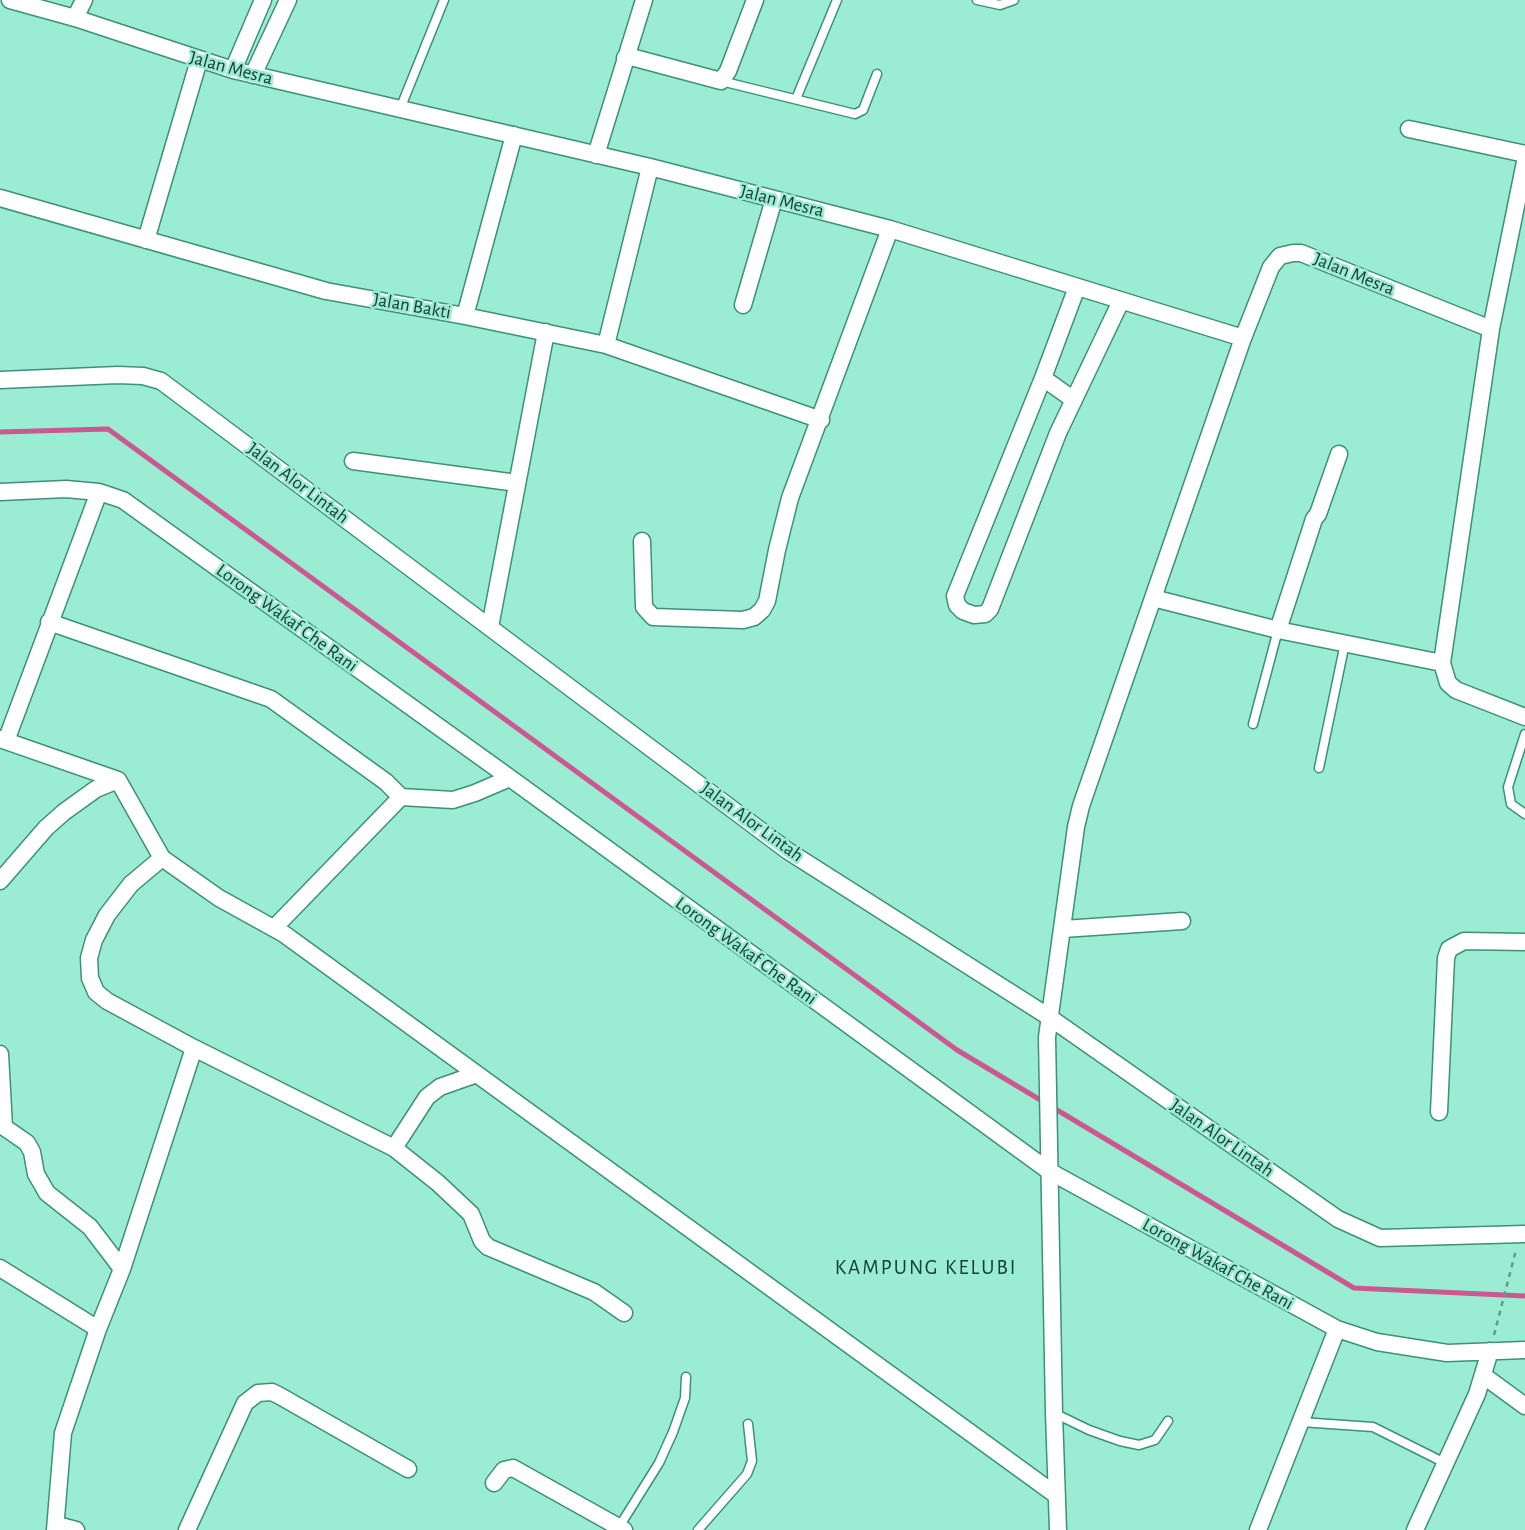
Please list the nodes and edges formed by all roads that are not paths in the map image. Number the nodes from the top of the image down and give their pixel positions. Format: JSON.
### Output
{"nodes":[{"id":1,"x":10,"y":0,"type":"edge"},
{"id":2,"x":84,"y":0,"type":"edge"},
{"id":3,"x":263,"y":0,"type":"edge"},
{"id":4,"x":288,"y":0,"type":"edge"},
{"id":5,"x":444,"y":0,"type":"edge"},
{"id":6,"x":644,"y":0,"type":"edge"},
{"id":7,"x":755,"y":0,"type":"edge"},
{"id":8,"x":837,"y":0,"type":"edge"},
{"id":9,"x":977,"y":0,"type":"edge"},
{"id":10,"x":1014,"y":0,"type":"edge"},
{"id":11,"x":75,"y":18,"type":"junction"},
{"id":12,"x":625,"y":58,"type":"junction"},
{"id":13,"x":199,"y":60,"type":"junction"},
{"id":14,"x":233,"y":70,"type":"junction"},
{"id":15,"x":877,"y":74,"type":"dead end"},
{"id":16,"x":253,"y":75,"type":"junction"},
{"id":17,"x":721,"y":81,"type":"junction"},
{"id":18,"x":796,"y":99,"type":"junction"},
{"id":19,"x":400,"y":109,"type":"junction"},
{"id":20,"x":1409,"y":129,"type":"dead end"},
{"id":21,"x":514,"y":135,"type":"junction"},
{"id":22,"x":1525,"y":154,"type":"edge"},
{"id":23,"x":596,"y":155,"type":"junction"},
{"id":24,"x":1525,"y":162,"type":"edge"},
{"id":25,"x":650,"y":167,"type":"junction"},
{"id":26,"x":0,"y":198,"type":"edge"},
{"id":27,"x":774,"y":199,"type":"junction"},
{"id":28,"x":890,"y":229,"type":"junction"},
{"id":29,"x":146,"y":240,"type":"junction"},
{"id":30,"x":1077,"y":287,"type":"junction"},
{"id":31,"x":1121,"y":301,"type":"junction"},
{"id":32,"x":743,"y":305,"type":"dead end"},
{"id":33,"x":466,"y":316,"type":"junction"},
{"id":34,"x":1491,"y":329,"type":"junction"},
{"id":35,"x":546,"y":332,"type":"junction"},
{"id":36,"x":1243,"y":338,"type":"junction"},
{"id":37,"x":606,"y":345,"type":"junction"},
{"id":38,"x":1043,"y":379,"type":"junction"},
{"id":39,"x":0,"y":380,"type":"edge"},
{"id":40,"x":1074,"y":400,"type":"junction"},
{"id":41,"x":821,"y":420,"type":"junction"},
{"id":42,"x":1339,"y":454,"type":"dead end"},
{"id":43,"x":353,"y":461,"type":"dead end"},
{"id":44,"x":517,"y":483,"type":"junction"},
{"id":45,"x":0,"y":492,"type":"edge"},
{"id":46,"x":99,"y":492,"type":"junction"},
{"id":47,"x":642,"y":541,"type":"dead end"},
{"id":48,"x":1153,"y":598,"type":"junction"},
{"id":49,"x":49,"y":622,"type":"junction"},
{"id":50,"x":490,"y":627,"type":"junction"},
{"id":51,"x":1278,"y":630,"type":"junction"},
{"id":52,"x":1345,"y":643,"type":"junction"},
{"id":53,"x":1442,"y":663,"type":"junction"},
{"id":54,"x":1525,"y":717,"type":"edge"},
{"id":55,"x":1253,"y":724,"type":"dead end"},
{"id":56,"x":1525,"y":734,"type":"edge"},
{"id":57,"x":3,"y":740,"type":"edge"},
{"id":58,"x":1319,"y":768,"type":"dead end"},
{"id":59,"x":510,"y":778,"type":"junction"},
{"id":60,"x":118,"y":780,"type":"junction"},
{"id":61,"x":401,"y":797,"type":"junction"},
{"id":62,"x":1525,"y":814,"type":"edge"},
{"id":63,"x":162,"y":858,"type":"junction"},
{"id":64,"x":0,"y":881,"type":"edge"},
{"id":65,"x":1182,"y":921,"type":"dead end"},
{"id":66,"x":275,"y":927,"type":"junction"},
{"id":67,"x":1063,"y":929,"type":"junction"},
{"id":68,"x":1525,"y":942,"type":"edge"},
{"id":69,"x":1049,"y":1017,"type":"junction"},
{"id":70,"x":194,"y":1048,"type":"junction"},
{"id":71,"x":0,"y":1054,"type":"edge"},
{"id":72,"x":477,"y":1074,"type":"junction"},
{"id":73,"x":1439,"y":1112,"type":"dead end"},
{"id":74,"x":394,"y":1149,"type":"junction"},
{"id":75,"x":1049,"y":1171,"type":"junction"},
{"id":76,"x":1524,"y":1231,"type":"edge"},
{"id":77,"x":0,"y":1268,"type":"edge"},
{"id":78,"x":122,"y":1269,"type":"junction"},
{"id":79,"x":624,"y":1313,"type":"dead end"},
{"id":80,"x":98,"y":1329,"type":"junction"},
{"id":81,"x":1337,"y":1329,"type":"junction"},
{"id":82,"x":1525,"y":1350,"type":"edge"},
{"id":83,"x":1490,"y":1351,"type":"junction"},
{"id":84,"x":1484,"y":1376,"type":"junction"},
{"id":85,"x":686,"y":1377,"type":"dead end"},
{"id":86,"x":1525,"y":1406,"type":"edge"},
{"id":87,"x":1054,"y":1413,"type":"junction"},
{"id":88,"x":1168,"y":1421,"type":"dead end"},
{"id":89,"x":1301,"y":1422,"type":"junction"},
{"id":90,"x":748,"y":1424,"type":"dead end"},
{"id":91,"x":1446,"y":1463,"type":"junction"},
{"id":92,"x":408,"y":1469,"type":"dead end"},
{"id":93,"x":494,"y":1483,"type":"dead end"},
{"id":94,"x":1056,"y":1496,"type":"junction"},
{"id":95,"x":56,"y":1527,"type":"edge"},
{"id":96,"x":621,"y":1529,"type":"edge"},
{"id":97,"x":76,"y":1530,"type":"edge"},
{"id":98,"x":187,"y":1530,"type":"edge"},
{"id":99,"x":698,"y":1530,"type":"edge"},
{"id":100,"x":1058,"y":1530,"type":"edge"},
{"id":101,"x":1258,"y":1530,"type":"edge"},
{"id":102,"x":1415,"y":1530,"type":"edge"}],
"edges":[{"from":1,"to":11,"type":"street","name":"Jalan Mesra"},
{"from":2,"to":11,"type":"street"},
{"from":3,"to":14,"type":"street"},
{"from":4,"to":16,"type":"street"},
{"from":5,"to":19,"type":"lane"},
{"from":6,"to":12,"type":"street"},
{"from":7,"to":17,"type":"street"},
{"from":8,"to":18,"type":"lane"},
{"from":9,"to":10,"type":"lane"},
{"from":11,"to":13,"type":"street","name":"Jalan Mesra"},
{"from":12,"to":17,"type":"street"},
{"from":12,"to":23,"type":"street"},
{"from":13,"to":14,"type":"street","name":"Jalan Mesra"},
{"from":13,"to":29,"type":"street"},
{"from":14,"to":16,"type":"street","name":"Jalan Mesra"},
{"from":15,"to":18,"type":"lane"},
{"from":16,"to":19,"type":"street","name":"Jalan Mesra"},
{"from":17,"to":18,"type":"lane"},
{"from":19,"to":21,"type":"street","name":"Jalan Mesra"},
{"from":20,"to":22,"type":"street"},
{"from":21,"to":23,"type":"street","name":"Jalan Mesra"},
{"from":21,"to":33,"type":"street"},
{"from":23,"to":25,"type":"street","name":"Jalan Mesra"},
{"from":24,"to":34,"type":"street"},
{"from":25,"to":27,"type":"street","name":"Jalan Mesra"},
{"from":25,"to":37,"type":"street"},
{"from":26,"to":29,"type":"street","name":"Jalan Bakti"},
{"from":27,"to":28,"type":"street","name":"Jalan Mesra"},
{"from":27,"to":32,"type":"street"},
{"from":28,"to":30,"type":"street","name":"Jalan Mesra"},
{"from":28,"to":41,"type":"street"},
{"from":29,"to":33,"type":"street","name":"Jalan Bakti"},
{"from":30,"to":31,"type":"street","name":"Jalan Mesra"},
{"from":30,"to":38,"type":"street"},
{"from":31,"to":36,"type":"street","name":"Jalan Mesra"},
{"from":31,"to":40,"type":"street"},
{"from":33,"to":35,"type":"street","name":"Jalan Bakti"},
{"from":34,"to":36,"type":"street","name":"Jalan Mesra"},
{"from":34,"to":53,"type":"street"},
{"from":35,"to":37,"type":"street","name":"Jalan Bakti"},
{"from":35,"to":44,"type":"street"},
{"from":36,"to":48,"type":"street"},
{"from":37,"to":41,"type":"street","name":"Jalan Bakti"},
{"from":38,"to":40,"type":"street"},
{"from":38,"to":40,"type":"street"},
{"from":39,"to":50,"type":"street","name":"Jalan Alor Lintah"},
{"from":41,"to":47,"type":"street"},
{"from":42,"to":51,"type":"street"},
{"from":43,"to":44,"type":"street"},
{"from":44,"to":50,"type":"street"},
{"from":45,"to":46,"type":"street","name":"Lorong Wakaf Che Rani"},
{"from":46,"to":49,"type":"street"},
{"from":46,"to":59,"type":"street","name":"Lorong Wakaf Che Rani"},
{"from":48,"to":51,"type":"street"},
{"from":48,"to":67,"type":"street"},
{"from":49,"to":57,"type":"street"},
{"from":49,"to":61,"type":"street"},
{"from":50,"to":69,"type":"street","name":"Jalan Alor Lintah"},
{"from":51,"to":52,"type":"street"},
{"from":51,"to":55,"type":"lane"},
{"from":52,"to":53,"type":"street"},
{"from":52,"to":58,"type":"lane"},
{"from":53,"to":54,"type":"street"},
{"from":56,"to":62,"type":"lane"},
{"from":57,"to":60,"type":"street"},
{"from":59,"to":61,"type":"street"},
{"from":59,"to":75,"type":"street","name":"Lorong Wakaf Che Rani"},
{"from":60,"to":63,"type":"street"},
{"from":60,"to":64,"type":"street"},
{"from":61,"to":66,"type":"street"},
{"from":63,"to":66,"type":"street"},
{"from":63,"to":70,"type":"street"},
{"from":65,"to":67,"type":"street"},
{"from":66,"to":72,"type":"street"},
{"from":67,"to":69,"type":"street"},
{"from":68,"to":73,"type":"street"},
{"from":69,"to":75,"type":"street"},
{"from":69,"to":76,"type":"street","name":"Jalan Alor Lintah"},
{"from":70,"to":74,"type":"street"},
{"from":70,"to":78,"type":"street"},
{"from":71,"to":78,"type":"street"},
{"from":72,"to":74,"type":"street"},
{"from":72,"to":94,"type":"street"},
{"from":74,"to":79,"type":"street"},
{"from":75,"to":81,"type":"street","name":"Lorong Wakaf Che Rani"},
{"from":75,"to":87,"type":"street"},
{"from":77,"to":80,"type":"street"},
{"from":78,"to":80,"type":"street"},
{"from":80,"to":95,"type":"street"},
{"from":81,"to":83,"type":"street","name":"Lorong Wakaf Che Rani"},
{"from":81,"to":89,"type":"street"},
{"from":82,"to":83,"type":"street","name":"Lorong Wakaf Che Rani"},
{"from":83,"to":84,"type":"street"},
{"from":84,"to":86,"type":"street"},
{"from":84,"to":91,"type":"street"},
{"from":85,"to":96,"type":"lane"},
{"from":87,"to":88,"type":"lane"},
{"from":87,"to":94,"type":"street"},
{"from":89,"to":91,"type":"lane"},
{"from":89,"to":101,"type":"street"},
{"from":90,"to":99,"type":"lane"},
{"from":91,"to":102,"type":"street"},
{"from":92,"to":98,"type":"street"},
{"from":93,"to":96,"type":"street"},
{"from":94,"to":100,"type":"street"},
{"from":95,"to":97,"type":"street"}]}
